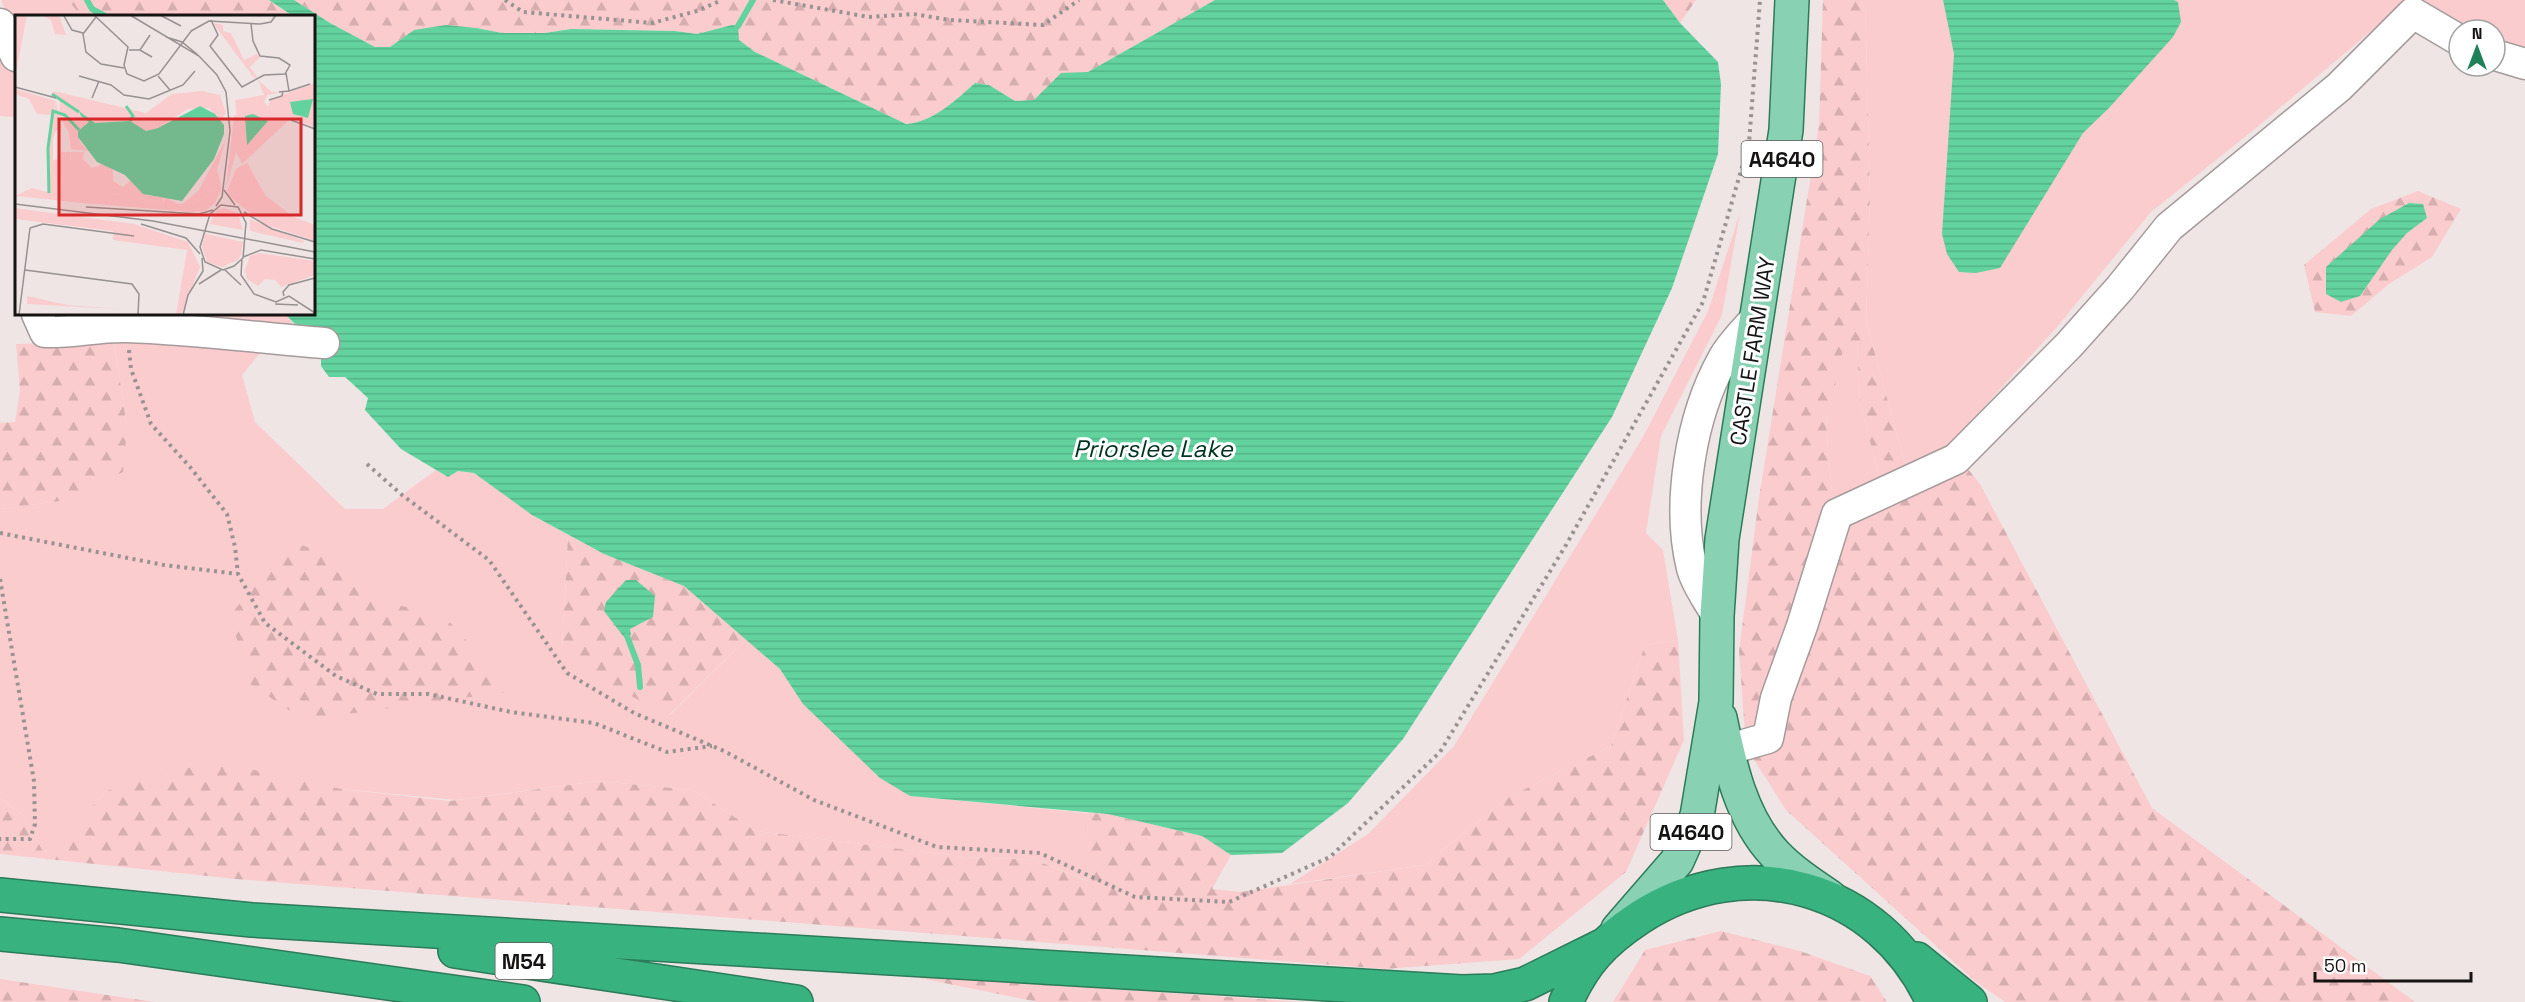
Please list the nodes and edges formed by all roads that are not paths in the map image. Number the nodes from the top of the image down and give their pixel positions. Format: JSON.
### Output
{"nodes":[{"id":1,"x":1792,"y":0,"type":"edge"},
{"id":2,"x":0,"y":24,"type":"edge"},
{"id":3,"x":2447,"y":33,"type":"edge"},
{"id":4,"x":15,"y":54,"type":"edge"},
{"id":5,"x":2507,"y":59,"type":"edge"},
{"id":6,"x":2525,"y":64,"type":"edge"},
{"id":7,"x":37,"y":315,"type":"edge"},
{"id":8,"x":1757,"y":317,"type":"junction"},
{"id":9,"x":324,"y":343,"type":"dead end"},
{"id":10,"x":1717,"y":616,"type":"junction"},
{"id":11,"x":1716,"y":702,"type":"junction"},
{"id":12,"x":1726,"y":750,"type":"junction"},
{"id":13,"x":0,"y":895,"type":"edge"},
{"id":14,"x":1835,"y":901,"type":"junction"},
{"id":15,"x":252,"y":920,"type":"junction"},
{"id":16,"x":0,"y":934,"type":"edge"},
{"id":17,"x":1890,"y":937,"type":"junction"},
{"id":18,"x":1606,"y":942,"type":"junction"},
{"id":19,"x":118,"y":945,"type":"junction"},
{"id":20,"x":378,"y":1002,"type":"edge"},
{"id":21,"x":523,"y":1002,"type":"edge"},
{"id":22,"x":796,"y":1002,"type":"edge"},
{"id":23,"x":1566,"y":1002,"type":"edge"},
{"id":24,"x":1933,"y":1002,"type":"edge"},
{"id":25,"x":1970,"y":1002,"type":"edge"}],
"edges":[{"from":1,"to":8,"type":"main road","name":"CASTLE FARM WAY","number":"A4640"},
{"from":2,"to":4,"type":"street"},
{"from":3,"to":12,"type":"street"},
{"from":5,"to":6,"type":"street"},
{"from":7,"to":9,"type":"street"},
{"from":8,"to":10,"type":"main road","name":"CASTLE FARM WAY","number":"A4640"},
{"from":8,"to":10,"type":"street"},
{"from":10,"to":11,"type":"main road","name":"CASTLE FARM WAY","number":"A4640"},
{"from":11,"to":12,"type":"main road","name":"CASTLE FARM WAY","number":"A4640"},
{"from":11,"to":18,"type":"main road","name":"CASTLE FARM WAY","number":"A4640"},
{"from":12,"to":14,"type":"main road","name":"CASTLE FARM WAY","number":"A4640"},
{"from":13,"to":15,"type":"highway","number":"M54"},
{"from":14,"to":17,"type":"highway"},
{"from":14,"to":18,"type":"highway"},
{"from":15,"to":18,"type":"highway"},
{"from":15,"to":22,"type":"highway","number":"M54"},
{"from":16,"to":19,"type":"highway","number":"M54"},
{"from":17,"to":24,"type":"highway"},
{"from":17,"to":25,"type":"highway"},
{"from":18,"to":23,"type":"highway"},
{"from":19,"to":20,"type":"highway"},
{"from":19,"to":21,"type":"highway","number":"M54"}]}
